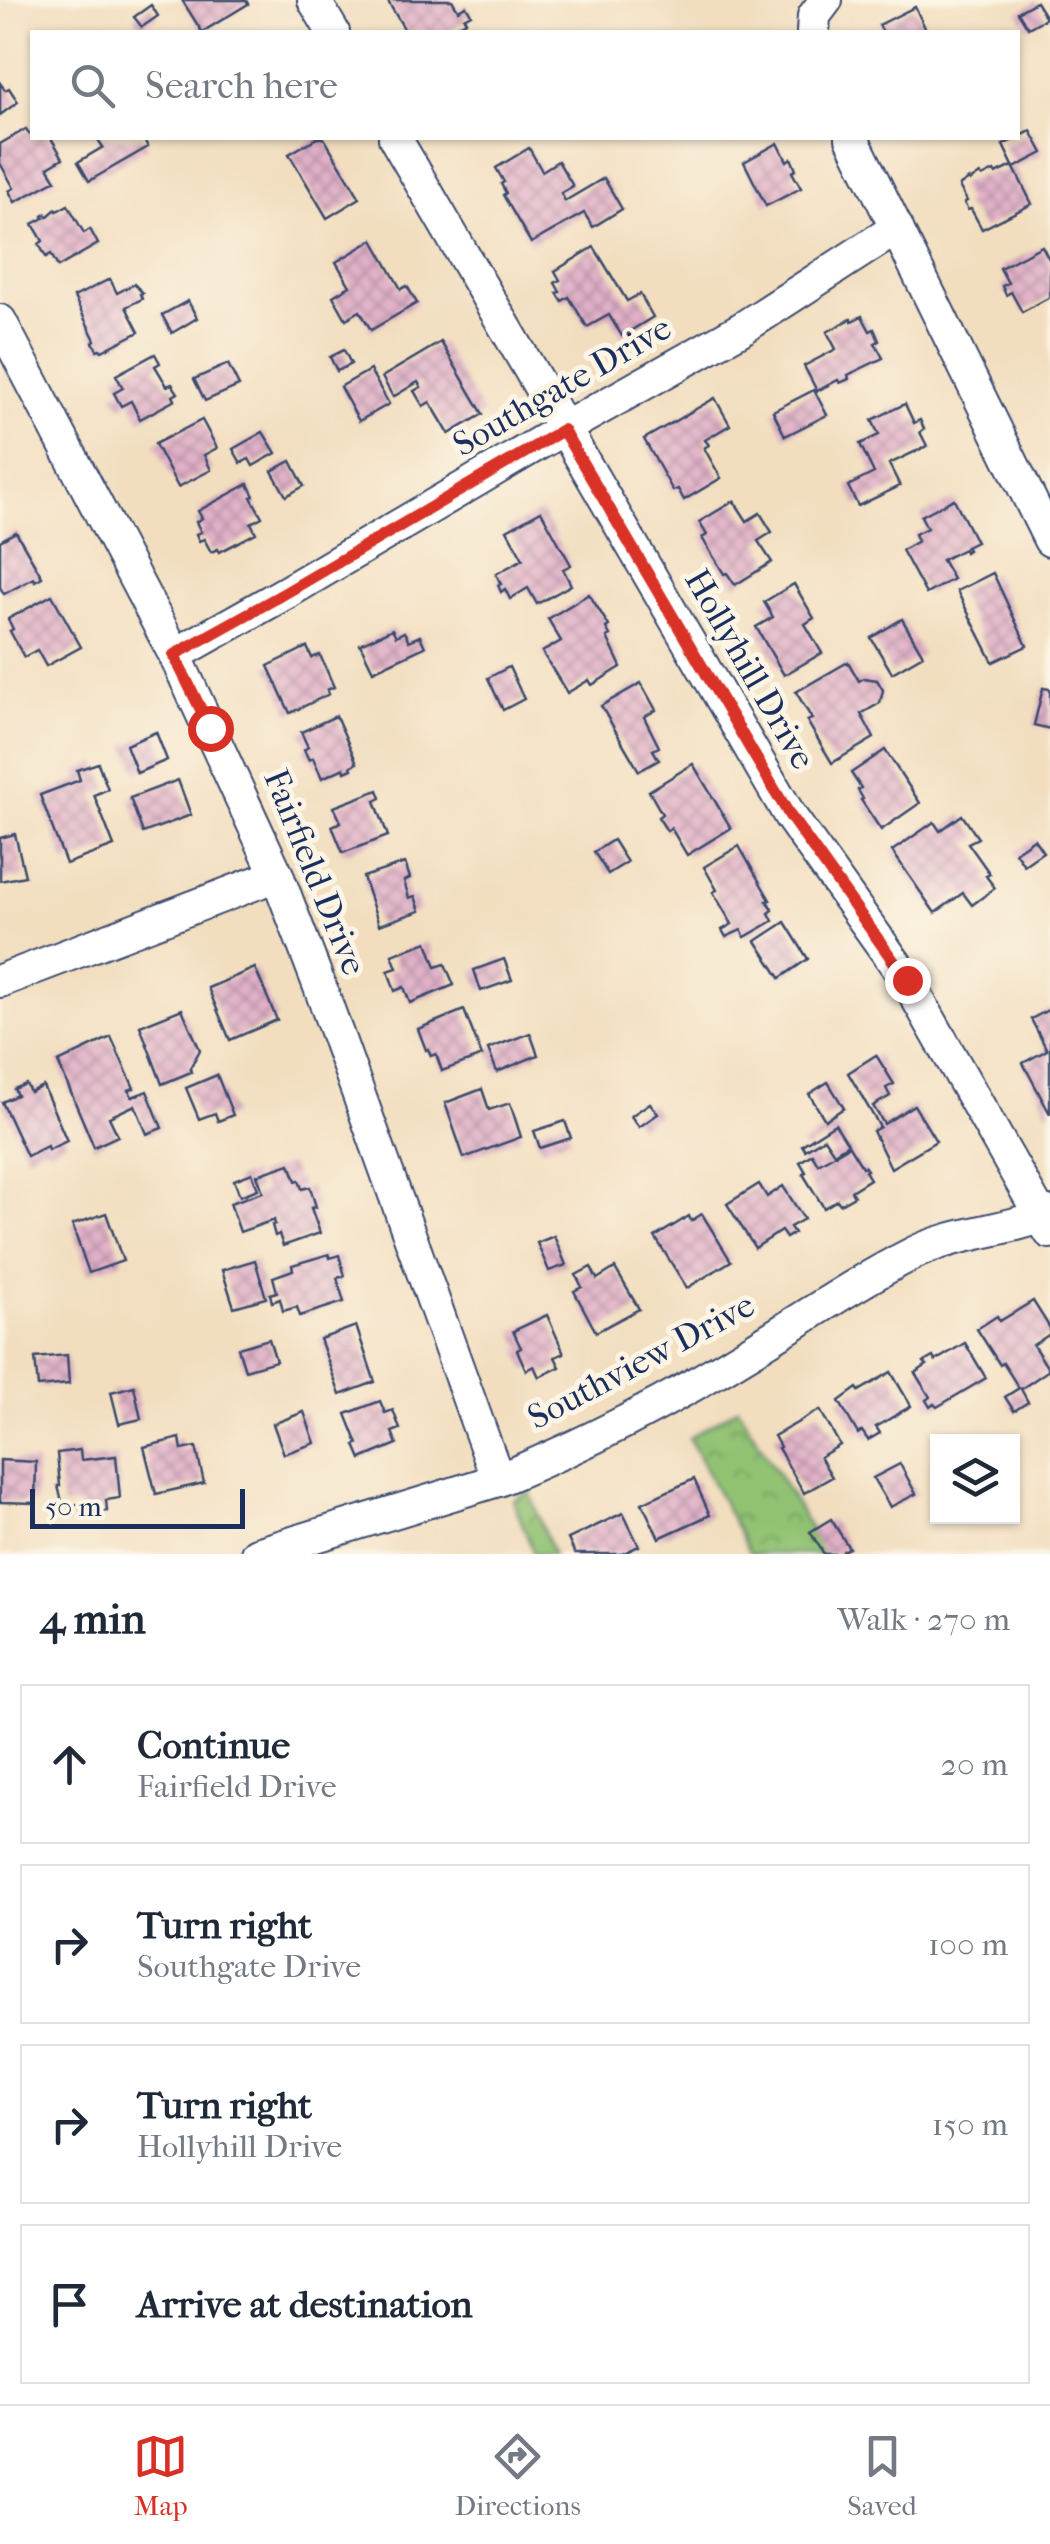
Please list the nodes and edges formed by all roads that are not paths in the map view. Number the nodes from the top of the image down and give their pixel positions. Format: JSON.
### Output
{"nodes":[{"id":1,"x":314,"y":0,"type":"edge"},
{"id":2,"x":826,"y":0,"type":"edge"},
{"id":3,"x":333,"y":30,"type":"edge"},
{"id":4,"x":812,"y":30,"type":"edge"},
{"id":5,"x":396,"y":140,"type":"edge"},
{"id":6,"x":853,"y":140,"type":"edge"},
{"id":7,"x":897,"y":228,"type":"junction"},
{"id":8,"x":0,"y":321,"type":"edge"},
{"id":9,"x":563,"y":430,"type":"junction"},
{"id":10,"x":1050,"y":540,"type":"edge"},
{"id":11,"x":174,"y":655,"type":"junction"},
{"id":12,"x":277,"y":875,"type":"junction"},
{"id":13,"x":0,"y":982,"type":"edge"},
{"id":14,"x":1047,"y":1221,"type":"edge"},
{"id":15,"x":498,"y":1480,"type":"junction"},
{"id":16,"x":257,"y":1554,"type":"edge"}],
"edges":[{"from":1,"to":3,"type":"street"},
{"from":2,"to":4,"type":"street"},
{"from":5,"to":9,"type":"street","name":"Hollyhill Drive"},
{"from":6,"to":7,"type":"street"},
{"from":7,"to":9,"type":"street","name":"Southgate Drive"},
{"from":7,"to":10,"type":"street"},
{"from":8,"to":11,"type":"street","name":"Fairfield Drive"},
{"from":9,"to":11,"type":"street","name":"Southgate Drive"},
{"from":9,"to":14,"type":"street","name":"Hollyhill Drive"},
{"from":11,"to":12,"type":"street","name":"Fairfield Drive"},
{"from":12,"to":13,"type":"street"},
{"from":12,"to":15,"type":"street","name":"Fairfield Drive"},
{"from":14,"to":15,"type":"street","name":"Southview Drive"},
{"from":15,"to":16,"type":"street","name":"Southview Drive"}]}
